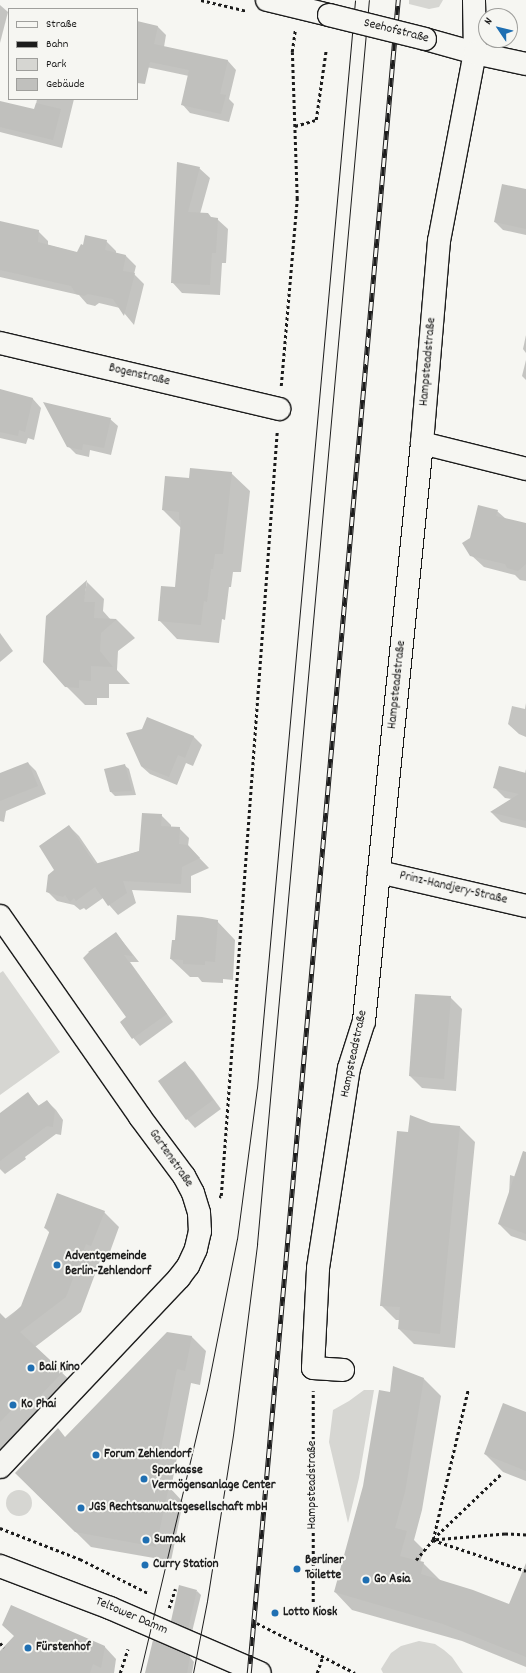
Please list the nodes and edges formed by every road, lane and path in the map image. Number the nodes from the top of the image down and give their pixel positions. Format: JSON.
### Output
{"nodes":[{"id":1,"x":201,"y":0,"type":"edge"},
{"id":2,"x":474,"y":0,"type":"edge"},
{"id":3,"x":261,"y":6,"type":"edge"},
{"id":4,"x":299,"y":8,"type":"junction"},
{"id":5,"x":326,"y":50,"type":"dead end"},
{"id":6,"x":475,"y":53,"type":"junction"},
{"id":7,"x":526,"y":64,"type":"edge"},
{"id":8,"x":294,"y":126,"type":"junction"},
{"id":9,"x":0,"y":343,"type":"edge"},
{"id":10,"x":279,"y":409,"type":"junction"},
{"id":11,"x":422,"y":443,"type":"junction"},
{"id":12,"x":526,"y":469,"type":"edge"},
{"id":13,"x":379,"y":872,"type":"junction"},
{"id":14,"x":526,"y":906,"type":"edge"},
{"id":15,"x":0,"y":916,"type":"edge"},
{"id":16,"x":216,"y":1199,"type":"dead end"},
{"id":17,"x":313,"y":1368,"type":"junction"},
{"id":18,"x":344,"y":1370,"type":"dead end"},
{"id":19,"x":468,"y":1389,"type":"dead end"},
{"id":20,"x":0,"y":1467,"type":"edge"},
{"id":21,"x":500,"y":1475,"type":"dead end"},
{"id":22,"x":0,"y":1528,"type":"edge"},
{"id":23,"x":526,"y":1535,"type":"edge"},
{"id":24,"x":433,"y":1540,"type":"junction"},
{"id":25,"x":416,"y":1560,"type":"dead end"},
{"id":26,"x":0,"y":1566,"type":"edge"},
{"id":27,"x":526,"y":1572,"type":"edge"},
{"id":28,"x":148,"y":1593,"type":"dead end"},
{"id":29,"x":313,"y":1602,"type":"dead end"},
{"id":30,"x":257,"y":1623,"type":"dead end"},
{"id":31,"x":0,"y":1643,"type":"edge"},
{"id":32,"x":4,"y":1647,"type":"dead end"},
{"id":33,"x":128,"y":1649,"type":"dead end"},
{"id":34,"x":323,"y":1656,"type":"junction"},
{"id":35,"x":346,"y":1669,"type":"junction"},
{"id":36,"x":120,"y":1673,"type":"edge"},
{"id":37,"x":260,"y":1673,"type":"edge"},
{"id":38,"x":317,"y":1673,"type":"edge"},
{"id":39,"x":348,"y":1673,"type":"edge"},
{"id":40,"x":355,"y":1673,"type":"edge"}],
"edges":[{"from":1,"to":3,"type":"path"},
{"from":2,"to":6,"type":"street","name":"Hampsteadstraße"},
{"from":3,"to":4,"type":"street","name":"Seehofstraße"},
{"from":4,"to":6,"type":"street","name":"Seehofstraße","bridge":true},
{"from":4,"to":8,"type":"path"},
{"from":5,"to":8,"type":"path"},
{"from":6,"to":7,"type":"street","name":"Seehofstraße"},
{"from":6,"to":11,"type":"street","name":"Hampsteadstraße"},
{"from":8,"to":10,"type":"path"},
{"from":9,"to":10,"type":"street","name":"Bogenstraße"},
{"from":10,"to":16,"type":"path"},
{"from":11,"to":12,"type":"street"},
{"from":11,"to":13,"type":"street","name":"Hampsteadstraße"},
{"from":13,"to":14,"type":"street","name":"Prinz-Handjery-Straße"},
{"from":13,"to":17,"type":"street","name":"Hampsteadstraße"},
{"from":15,"to":20,"type":"street","name":"Gartenstraße"},
{"from":17,"to":18,"type":"street"},
{"from":17,"to":29,"type":"path","name":"Hampsteadstraße"},
{"from":19,"to":24,"type":"path"},
{"from":21,"to":24,"type":"path"},
{"from":22,"to":28,"type":"path"},
{"from":23,"to":24,"type":"path"},
{"from":24,"to":25,"type":"path"},
{"from":24,"to":27,"type":"path"},
{"from":26,"to":37,"type":"street","name":"Teltower Damm"},
{"from":30,"to":34,"type":"path"},
{"from":31,"to":32,"type":"path"},
{"from":33,"to":36,"type":"path"},
{"from":34,"to":35,"type":"path"},
{"from":34,"to":38,"type":"path"},
{"from":35,"to":39,"type":"path"},
{"from":35,"to":40,"type":"path"}]}
